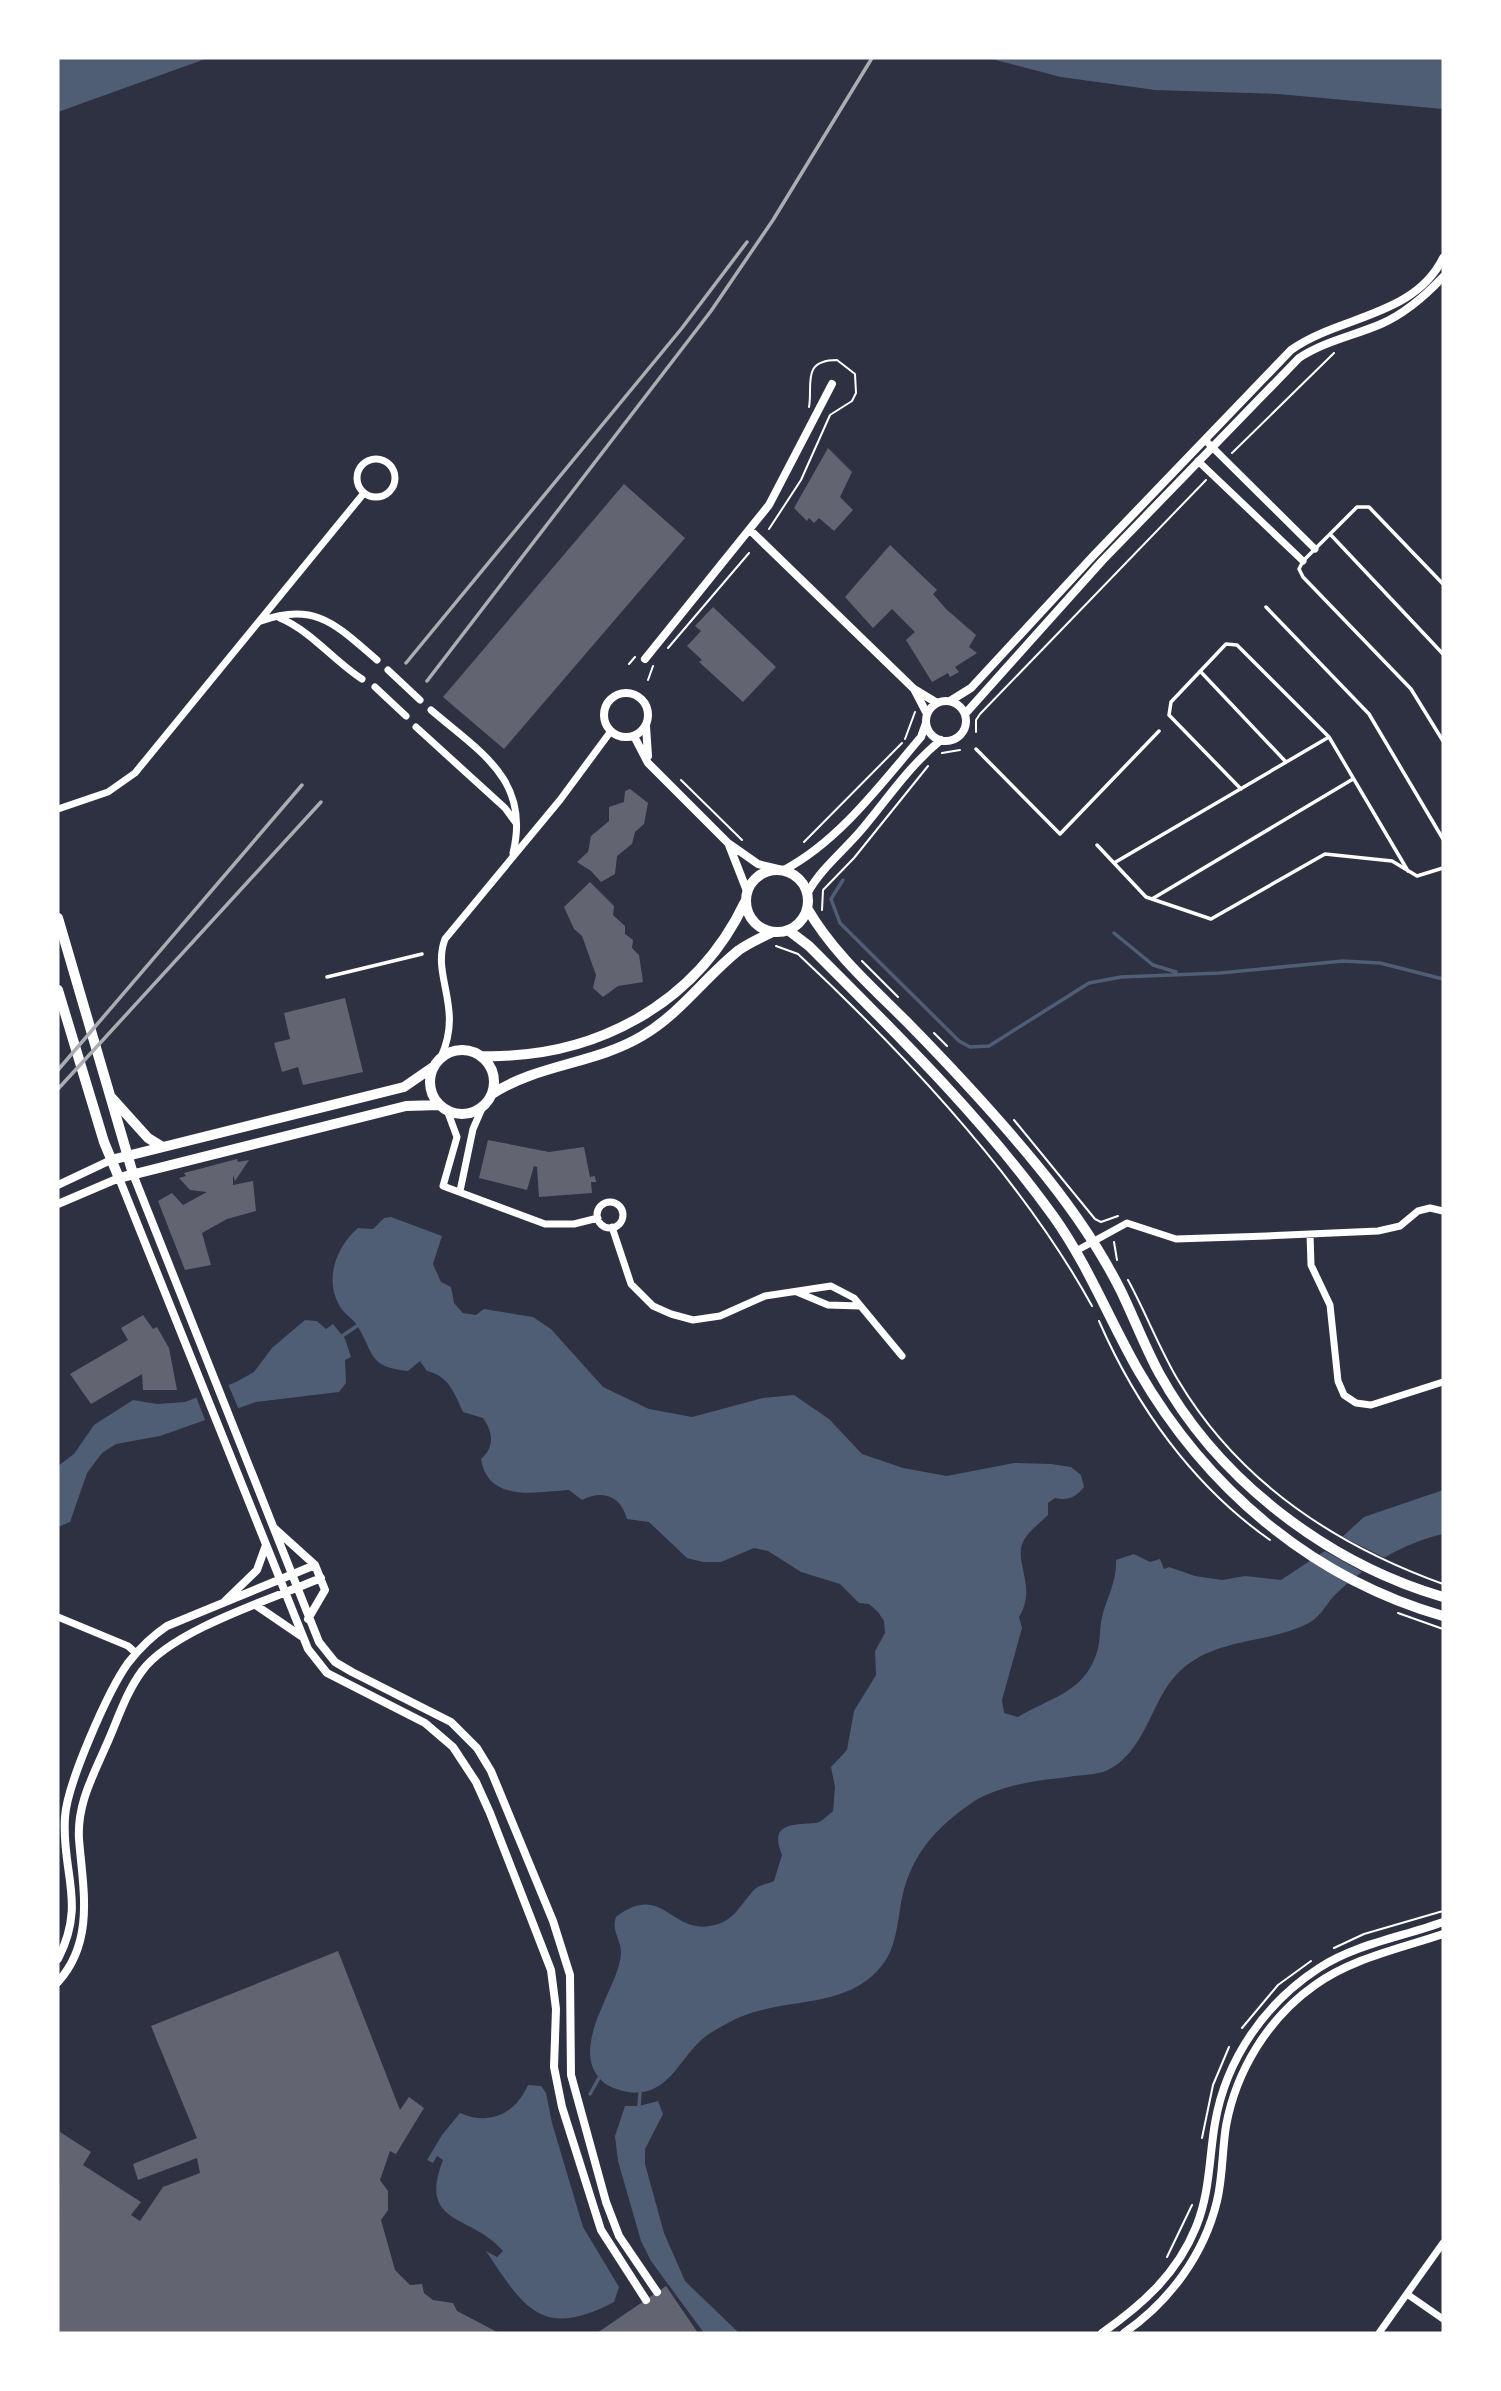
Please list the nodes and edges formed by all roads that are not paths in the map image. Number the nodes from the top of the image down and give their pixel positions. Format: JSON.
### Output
{"nodes":[{"id":1,"x":1443,"y":258,"type":"edge"},
{"id":2,"x":1443,"y":277,"type":"edge"},
{"id":3,"x":832,"y":384,"type":"dead end"},
{"id":4,"x":1209,"y":443,"type":"junction"},
{"id":5,"x":1198,"y":461,"type":"junction"},
{"id":6,"x":364,"y":493,"type":"junction"},
{"id":7,"x":1259,"y":494,"type":"junction"},
{"id":8,"x":1247,"y":508,"type":"junction"},
{"id":9,"x":750,"y":530,"type":"junction"},
{"id":10,"x":1330,"y":534,"type":"junction"},
{"id":11,"x":1315,"y":549,"type":"junction"},
{"id":12,"x":1303,"y":561,"type":"junction"},
{"id":13,"x":1443,"y":584,"type":"edge"},
{"id":14,"x":1266,"y":607,"type":"dead end"},
{"id":15,"x":279,"y":618,"type":"junction"},
{"id":16,"x":258,"y":623,"type":"junction"},
{"id":17,"x":1443,"y":654,"type":"edge"},
{"id":18,"x":645,"y":659,"type":"dead end"},
{"id":19,"x":377,"y":660,"type":"dead end"},
{"id":20,"x":388,"y":670,"type":"dead end"},
{"id":21,"x":1200,"y":671,"type":"junction"},
{"id":22,"x":362,"y":678,"type":"dead end"},
{"id":23,"x":375,"y":687,"type":"dead end"},
{"id":24,"x":914,"y":689,"type":"junction"},
{"id":25,"x":420,"y":700,"type":"dead end"},
{"id":26,"x":950,"y":701,"type":"junction"},
{"id":27,"x":937,"y":703,"type":"junction"},
{"id":28,"x":431,"y":710,"type":"dead end"},
{"id":29,"x":965,"y":714,"type":"junction"},
{"id":30,"x":406,"y":716,"type":"dead end"},
{"id":31,"x":926,"y":719,"type":"junction"},
{"id":32,"x":646,"y":726,"type":"junction"},
{"id":33,"x":416,"y":727,"type":"dead end"},
{"id":34,"x":611,"y":731,"type":"junction"},
{"id":35,"x":1159,"y":731,"type":"dead end"},
{"id":36,"x":634,"y":736,"type":"junction"},
{"id":37,"x":1329,"y":737,"type":"junction"},
{"id":38,"x":942,"y":740,"type":"junction"},
{"id":39,"x":1443,"y":741,"type":"edge"},
{"id":40,"x":976,"y":749,"type":"dead end"},
{"id":41,"x":1286,"y":762,"type":"junction"},
{"id":42,"x":649,"y":763,"type":"junction"},
{"id":43,"x":1353,"y":779,"type":"junction"},
{"id":44,"x":1241,"y":789,"type":"junction"},
{"id":45,"x":58,"y":809,"type":"edge"},
{"id":46,"x":516,"y":824,"type":"junction"},
{"id":47,"x":1443,"y":839,"type":"edge"},
{"id":48,"x":728,"y":843,"type":"junction"},
{"id":49,"x":1097,"y":845,"type":"dead end"},
{"id":50,"x":513,"y":854,"type":"junction"},
{"id":51,"x":1114,"y":863,"type":"junction"},
{"id":52,"x":1443,"y":868,"type":"edge"},
{"id":53,"x":781,"y":870,"type":"junction"},
{"id":54,"x":1408,"y":871,"type":"junction"},
{"id":55,"x":807,"y":894,"type":"junction"},
{"id":56,"x":746,"y":896,"type":"junction"},
{"id":57,"x":1152,"y":900,"type":"junction"},
{"id":58,"x":807,"y":908,"type":"junction"},
{"id":59,"x":58,"y":918,"type":"edge"},
{"id":60,"x":788,"y":930,"type":"junction"},
{"id":61,"x":772,"y":932,"type":"junction"},
{"id":62,"x":422,"y":954,"type":"dead end"},
{"id":63,"x":327,"y":977,"type":"dead end"},
{"id":64,"x":58,"y":990,"type":"edge"},
{"id":65,"x":482,"y":1056,"type":"junction"},
{"id":66,"x":441,"y":1057,"type":"junction"},
{"id":67,"x":433,"y":1068,"type":"junction"},
{"id":68,"x":109,"y":1094,"type":"junction"},
{"id":69,"x":492,"y":1094,"type":"junction"},
{"id":70,"x":443,"y":1107,"type":"junction"},
{"id":71,"x":483,"y":1107,"type":"junction"},
{"id":72,"x":161,"y":1146,"type":"junction"},
{"id":73,"x":127,"y":1154,"type":"junction"},
{"id":74,"x":111,"y":1160,"type":"junction"},
{"id":75,"x":134,"y":1174,"type":"junction"},
{"id":76,"x":119,"y":1178,"type":"junction"},
{"id":77,"x":58,"y":1185,"type":"edge"},
{"id":78,"x":460,"y":1191,"type":"junction"},
{"id":79,"x":58,"y":1205,"type":"edge"},
{"id":80,"x":1443,"y":1211,"type":"edge"},
{"id":81,"x":598,"y":1218,"type":"junction"},
{"id":82,"x":612,"y":1227,"type":"junction"},
{"id":83,"x":1310,"y":1234,"type":"junction"},
{"id":84,"x":1092,"y":1241,"type":"junction"},
{"id":85,"x":1076,"y":1251,"type":"junction"},
{"id":86,"x":796,"y":1291,"type":"junction"},
{"id":87,"x":860,"y":1306,"type":"junction"},
{"id":88,"x":902,"y":1356,"type":"dead end"},
{"id":89,"x":1443,"y":1382,"type":"edge"},
{"id":90,"x":272,"y":1526,"type":"junction"},
{"id":91,"x":266,"y":1544,"type":"junction"},
{"id":92,"x":315,"y":1565,"type":"junction"},
{"id":93,"x":291,"y":1575,"type":"junction"},
{"id":94,"x":321,"y":1578,"type":"junction"},
{"id":95,"x":280,"y":1580,"type":"junction"},
{"id":96,"x":297,"y":1589,"type":"junction"},
{"id":97,"x":285,"y":1594,"type":"junction"},
{"id":98,"x":1443,"y":1597,"type":"edge"},
{"id":99,"x":223,"y":1604,"type":"junction"},
{"id":100,"x":257,"y":1605,"type":"junction"},
{"id":101,"x":1443,"y":1616,"type":"edge"},
{"id":102,"x":58,"y":1617,"type":"edge"},
{"id":103,"x":308,"y":1619,"type":"junction"},
{"id":104,"x":303,"y":1638,"type":"junction"},
{"id":105,"x":136,"y":1653,"type":"junction"},
{"id":106,"x":61,"y":1815,"type":"edge"},
{"id":107,"x":1443,"y":1922,"type":"edge"},
{"id":108,"x":1443,"y":1934,"type":"edge"},
{"id":109,"x":58,"y":1959,"type":"edge"},
{"id":110,"x":58,"y":1982,"type":"edge"},
{"id":111,"x":1443,"y":2242,"type":"edge"},
{"id":112,"x":657,"y":2292,"type":"dead end"},
{"id":113,"x":1407,"y":2294,"type":"junction"},
{"id":114,"x":646,"y":2300,"type":"dead end"},
{"id":115,"x":1443,"y":2319,"type":"edge"},
{"id":116,"x":1102,"y":2333,"type":"edge"},
{"id":117,"x":1124,"y":2333,"type":"edge"},
{"id":118,"x":1379,"y":2333,"type":"edge"}],
"edges":[{"from":1,"to":4,"type":"street"},
{"from":2,"to":4,"type":"street"},
{"from":3,"to":9,"type":"street"},
{"from":4,"to":5,"type":"street"},
{"from":4,"to":7,"type":"street"},
{"from":4,"to":26,"type":"street"},
{"from":5,"to":8,"type":"street"},
{"from":5,"to":29,"type":"street"},
{"from":6,"to":6,"type":"street"},
{"from":6,"to":16,"type":"street"},
{"from":7,"to":8,"type":"street"},
{"from":7,"to":11,"type":"street"},
{"from":8,"to":12,"type":"street"},
{"from":9,"to":18,"type":"street"},
{"from":9,"to":24,"type":"street"},
{"from":10,"to":11,"type":"lane"},
{"from":10,"to":13,"type":"lane"},
{"from":10,"to":17,"type":"lane"},
{"from":11,"to":12,"type":"lane"},
{"from":12,"to":39,"type":"lane"},
{"from":14,"to":47,"type":"lane"},
{"from":15,"to":16,"type":"street"},
{"from":15,"to":19,"type":"street"},
{"from":15,"to":22,"type":"street"},
{"from":16,"to":45,"type":"street"},
{"from":20,"to":25,"type":"street"},
{"from":21,"to":37,"type":"lane"},
{"from":21,"to":41,"type":"lane"},
{"from":21,"to":44,"type":"lane"},
{"from":23,"to":30,"type":"street"},
{"from":24,"to":27,"type":"street"},
{"from":24,"to":31,"type":"street"},
{"from":26,"to":27,"type":"street"},
{"from":26,"to":29,"type":"street"},
{"from":27,"to":31,"type":"street"},
{"from":28,"to":46,"type":"street"},
{"from":29,"to":38,"type":"street"},
{"from":31,"to":38,"type":"street"},
{"from":31,"to":53,"type":"street"},
{"from":32,"to":34,"type":"street"},
{"from":32,"to":36,"type":"street"},
{"from":32,"to":42,"type":"street"},
{"from":33,"to":46,"type":"street"},
{"from":34,"to":36,"type":"street"},
{"from":34,"to":50,"type":"street"},
{"from":35,"to":40,"type":"lane"},
{"from":36,"to":42,"type":"street"},
{"from":37,"to":41,"type":"lane"},
{"from":37,"to":43,"type":"lane"},
{"from":38,"to":55,"type":"street"},
{"from":41,"to":44,"type":"lane"},
{"from":42,"to":48,"type":"street"},
{"from":43,"to":54,"type":"lane"},
{"from":43,"to":57,"type":"lane"},
{"from":44,"to":51,"type":"lane"},
{"from":46,"to":50,"type":"street"},
{"from":48,"to":53,"type":"street"},
{"from":48,"to":56,"type":"street"},
{"from":49,"to":51,"type":"lane"},
{"from":50,"to":66,"type":"street"},
{"from":51,"to":57,"type":"lane"},
{"from":52,"to":54,"type":"lane"},
{"from":53,"to":55,"type":"main road"},
{"from":53,"to":56,"type":"main road"},
{"from":54,"to":57,"type":"lane"},
{"from":55,"to":58,"type":"main road"},
{"from":56,"to":61,"type":"main road"},
{"from":56,"to":65,"type":"main road"},
{"from":58,"to":60,"type":"main road"},
{"from":58,"to":84,"type":"main road"},
{"from":59,"to":68,"type":"main road"},
{"from":60,"to":61,"type":"main road"},
{"from":60,"to":85,"type":"main road"},
{"from":61,"to":69,"type":"main road"},
{"from":62,"to":63,"type":"lane"},
{"from":64,"to":74,"type":"main road"},
{"from":65,"to":66,"type":"main road"},
{"from":65,"to":69,"type":"main road"},
{"from":66,"to":67,"type":"main road"},
{"from":67,"to":70,"type":"main road"},
{"from":67,"to":72,"type":"main road"},
{"from":68,"to":72,"type":"main road"},
{"from":68,"to":73,"type":"main road"},
{"from":69,"to":71,"type":"main road"},
{"from":70,"to":71,"type":"main road"},
{"from":70,"to":75,"type":"main road"},
{"from":70,"to":78,"type":"street"},
{"from":71,"to":78,"type":"street"},
{"from":72,"to":73,"type":"main road"},
{"from":73,"to":74,"type":"main road"},
{"from":73,"to":75,"type":"main road"},
{"from":74,"to":76,"type":"main road"},
{"from":74,"to":77,"type":"street"},
{"from":75,"to":76,"type":"main road"},
{"from":75,"to":90,"type":"street"},
{"from":76,"to":79,"type":"street"},
{"from":76,"to":91,"type":"street"},
{"from":78,"to":81,"type":"street"},
{"from":80,"to":83,"type":"street"},
{"from":81,"to":82,"type":"street"},
{"from":81,"to":82,"type":"street"},
{"from":82,"to":86,"type":"street"},
{"from":83,"to":84,"type":"street"},
{"from":83,"to":89,"type":"street"},
{"from":84,"to":85,"type":"street"},
{"from":84,"to":98,"type":"main road"},
{"from":85,"to":101,"type":"main road"},
{"from":86,"to":87,"type":"street"},
{"from":86,"to":87,"type":"street"},
{"from":87,"to":88,"type":"street"},
{"from":90,"to":92,"type":"street"},
{"from":90,"to":93,"type":"street"},
{"from":91,"to":95,"type":"street"},
{"from":91,"to":99,"type":"street"},
{"from":92,"to":93,"type":"street"},
{"from":92,"to":94,"type":"street"},
{"from":93,"to":95,"type":"street"},
{"from":93,"to":96,"type":"street"},
{"from":94,"to":96,"type":"street"},
{"from":94,"to":103,"type":"street"},
{"from":95,"to":97,"type":"street"},
{"from":95,"to":99,"type":"street"},
{"from":96,"to":97,"type":"street"},
{"from":96,"to":103,"type":"street"},
{"from":97,"to":100,"type":"street"},
{"from":97,"to":104,"type":"street"},
{"from":99,"to":105,"type":"street"},
{"from":100,"to":104,"type":"street"},
{"from":100,"to":110,"type":"street"},
{"from":102,"to":105,"type":"street"},
{"from":103,"to":112,"type":"street"},
{"from":104,"to":114,"type":"street"},
{"from":105,"to":106,"type":"street"},
{"from":106,"to":109,"type":"street"},
{"from":107,"to":116,"type":"street"},
{"from":108,"to":117,"type":"street"},
{"from":111,"to":113,"type":"street"},
{"from":113,"to":115,"type":"street"},
{"from":113,"to":118,"type":"street"}]}
